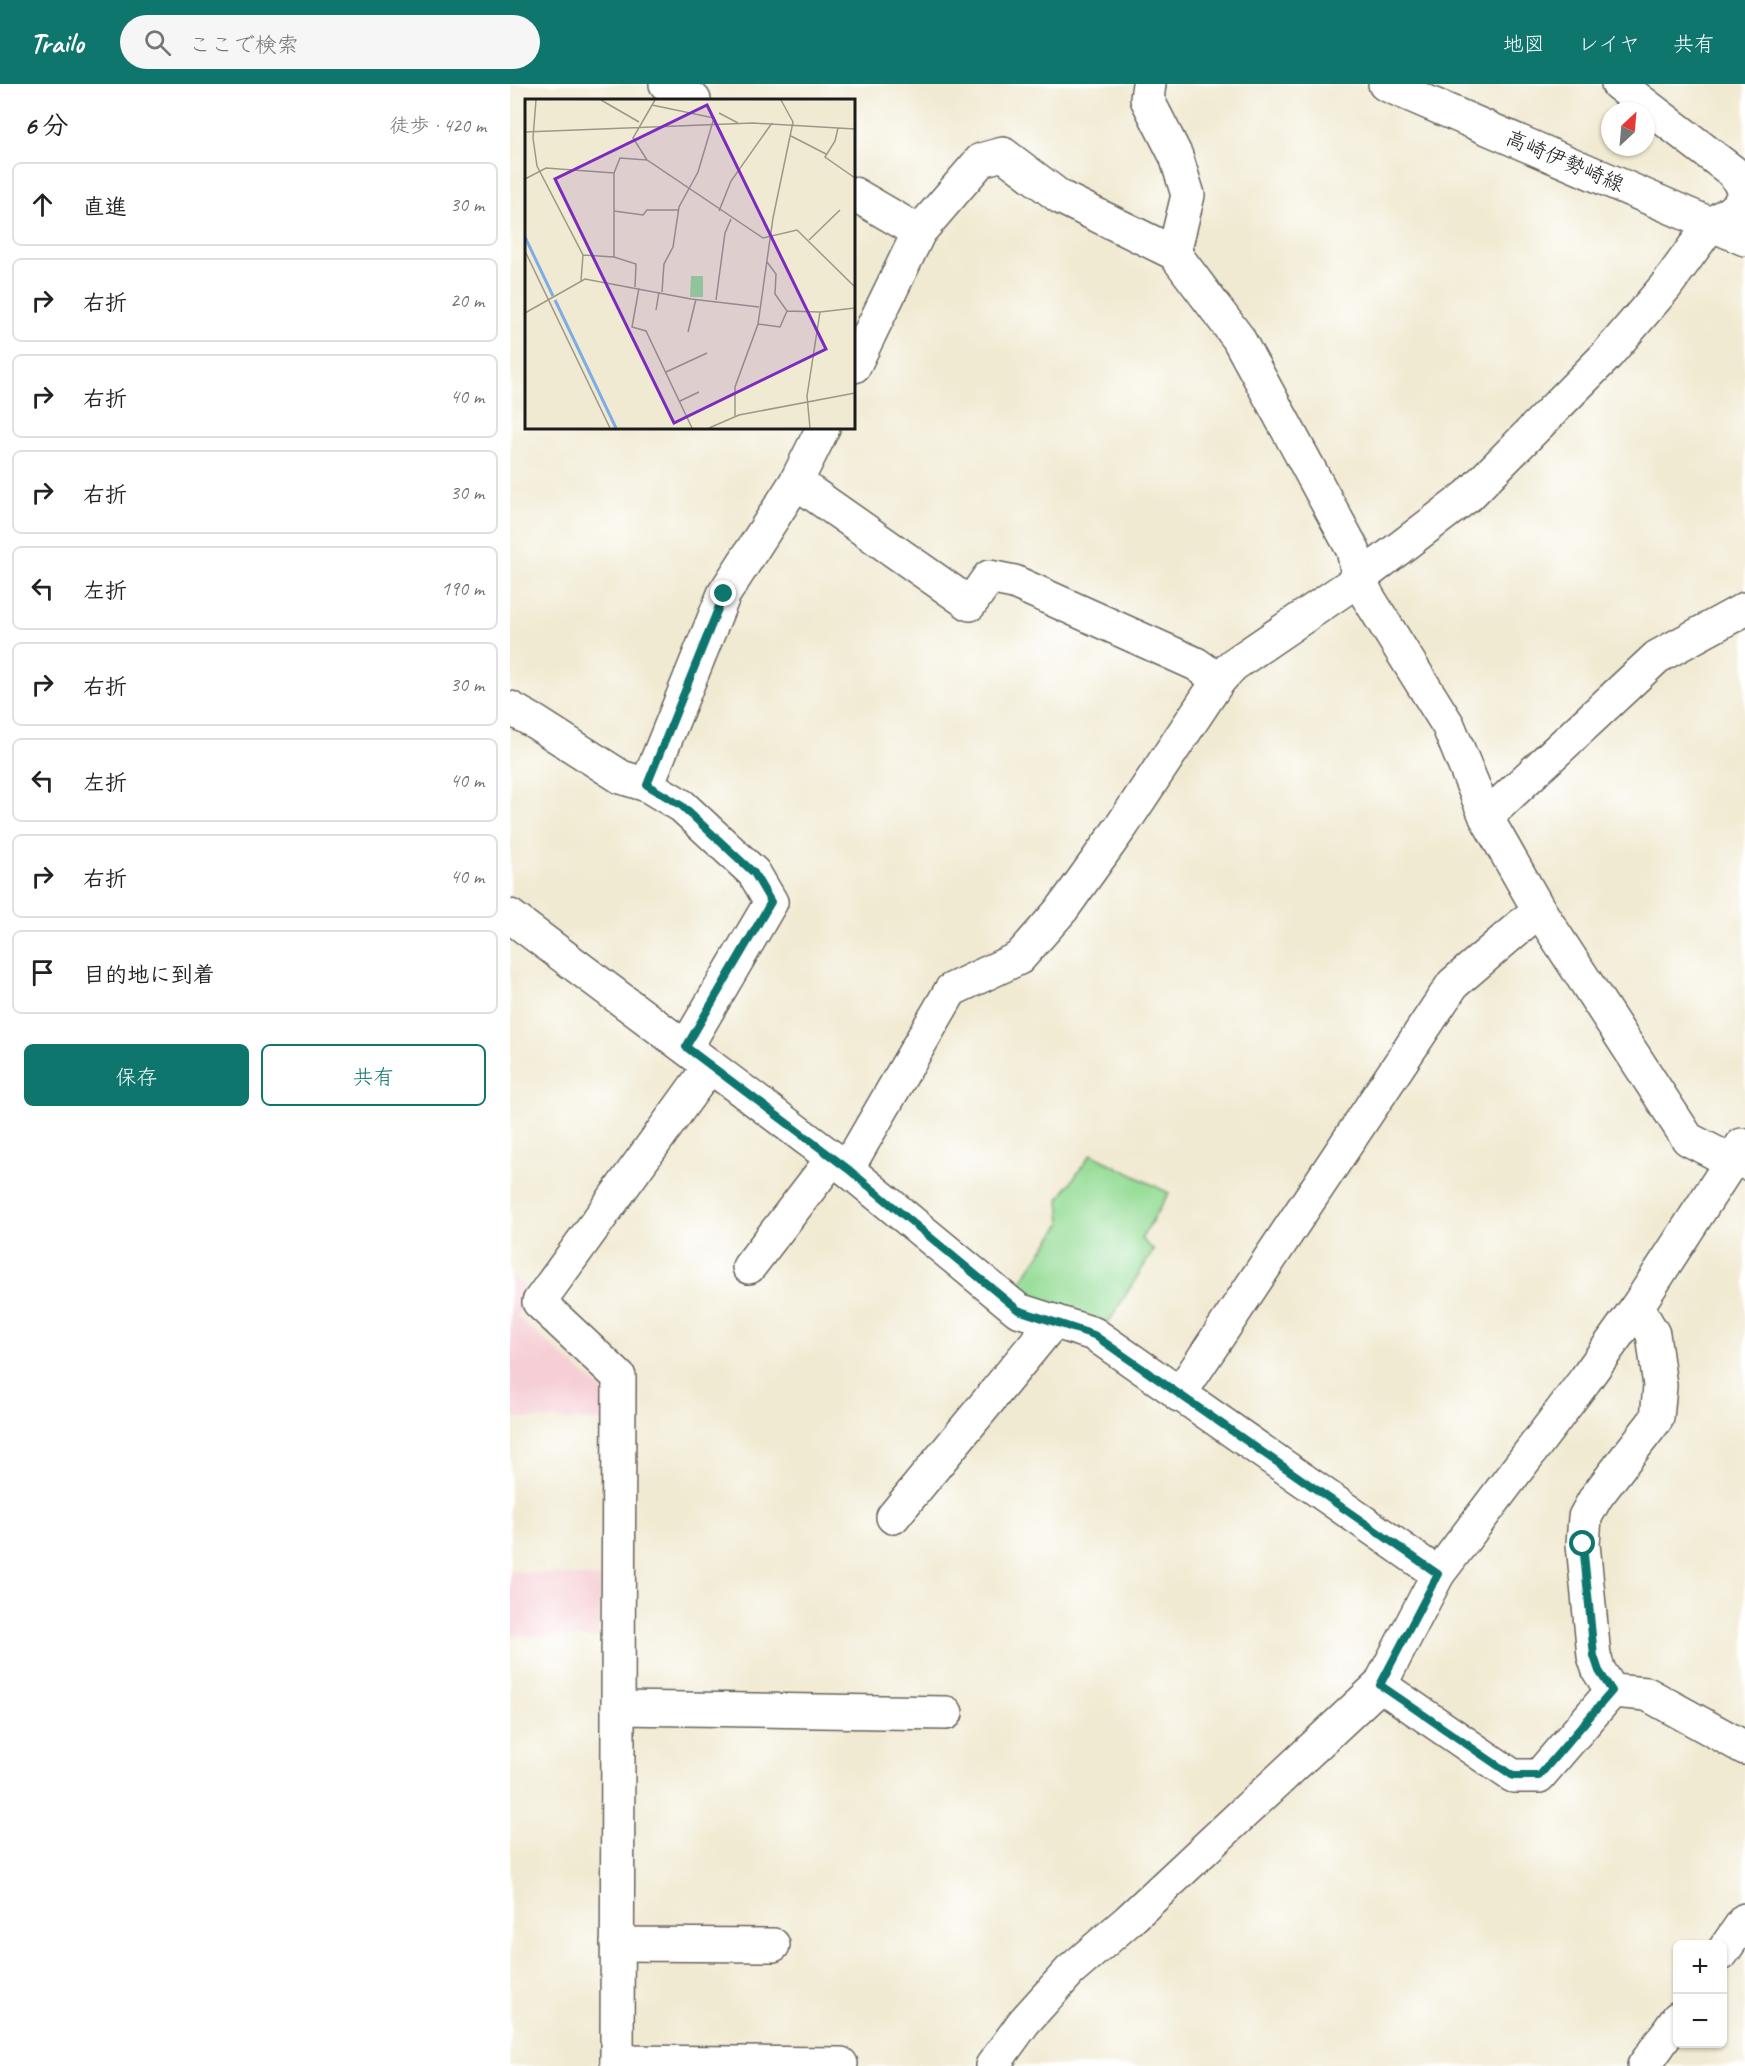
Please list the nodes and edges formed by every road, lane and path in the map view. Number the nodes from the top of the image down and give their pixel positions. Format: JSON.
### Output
{"nodes":[{"id":1,"x":666,"y":84,"type":"edge"},
{"id":2,"x":1149,"y":84,"type":"edge"},
{"id":3,"x":1385,"y":84,"type":"edge"},
{"id":4,"x":1617,"y":84,"type":"edge"},
{"id":5,"x":692,"y":99,"type":"edge"},
{"id":6,"x":1745,"y":192,"type":"edge"},
{"id":7,"x":855,"y":195,"type":"edge"},
{"id":8,"x":1711,"y":224,"type":"junction"},
{"id":9,"x":919,"y":232,"type":"junction"},
{"id":10,"x":1745,"y":239,"type":"edge"},
{"id":11,"x":1174,"y":253,"type":"junction"},
{"id":12,"x":855,"y":364,"type":"edge"},
{"id":13,"x":822,"y":429,"type":"edge"},
{"id":14,"x":796,"y":482,"type":"junction"},
{"id":15,"x":1359,"y":579,"type":"junction"},
{"id":16,"x":1745,"y":609,"type":"edge"},
{"id":17,"x":1219,"y":680,"type":"junction"},
{"id":18,"x":510,"y":708,"type":"edge"},
{"id":19,"x":647,"y":785,"type":"junction"},
{"id":20,"x":1486,"y":817,"type":"junction"},
{"id":21,"x":1539,"y":910,"type":"junction"},
{"id":22,"x":510,"y":916,"type":"edge"},
{"id":23,"x":698,"y":1057,"type":"junction"},
{"id":24,"x":1740,"y":1155,"type":"edge"},
{"id":25,"x":840,"y":1163,"type":"junction"},
{"id":26,"x":748,"y":1267,"type":"dead end"},
{"id":27,"x":1637,"y":1307,"type":"junction"},
{"id":28,"x":1054,"y":1321,"type":"junction"},
{"id":29,"x":1179,"y":1395,"type":"junction"},
{"id":30,"x":893,"y":1517,"type":"dead end"},
{"id":31,"x":1438,"y":1574,"type":"junction"},
{"id":32,"x":1380,"y":1685,"type":"junction"},
{"id":33,"x":1612,"y":1691,"type":"junction"},
{"id":34,"x":618,"y":1708,"type":"junction"},
{"id":35,"x":946,"y":1713,"type":"dead end"},
{"id":36,"x":1745,"y":1748,"type":"edge"},
{"id":37,"x":1745,"y":1920,"type":"edge"},
{"id":38,"x":617,"y":1944,"type":"junction"},
{"id":39,"x":773,"y":1946,"type":"dead end"},
{"id":40,"x":1727,"y":1946,"type":"edge"},
{"id":41,"x":1673,"y":2024,"type":"edge"},
{"id":42,"x":617,"y":2064,"type":"edge"},
{"id":43,"x":841,"y":2064,"type":"dead end"},
{"id":44,"x":992,"y":2066,"type":"edge"},
{"id":45,"x":1644,"y":2066,"type":"edge"}],
"edges":[{"from":1,"to":5,"type":"street"},
{"from":2,"to":11,"type":"street"},
{"from":3,"to":8,"type":"street","name":"高崎伊勢崎線"},
{"from":4,"to":6,"type":"street"},
{"from":6,"to":8,"type":"street"},
{"from":7,"to":9,"type":"street"},
{"from":8,"to":10,"type":"street","name":"高崎伊勢崎線"},
{"from":8,"to":15,"type":"street"},
{"from":9,"to":11,"type":"street"},
{"from":9,"to":12,"type":"street"},
{"from":11,"to":15,"type":"street"},
{"from":13,"to":14,"type":"street"},
{"from":14,"to":17,"type":"street"},
{"from":14,"to":19,"type":"street"},
{"from":15,"to":17,"type":"street"},
{"from":15,"to":20,"type":"street"},
{"from":16,"to":20,"type":"street"},
{"from":17,"to":25,"type":"street"},
{"from":18,"to":19,"type":"street"},
{"from":19,"to":23,"type":"street"},
{"from":20,"to":21,"type":"street"},
{"from":21,"to":24,"type":"street"},
{"from":21,"to":29,"type":"street"},
{"from":22,"to":23,"type":"street"},
{"from":23,"to":25,"type":"street"},
{"from":23,"to":34,"type":"street"},
{"from":24,"to":27,"type":"street"},
{"from":25,"to":26,"type":"street"},
{"from":25,"to":28,"type":"street"},
{"from":27,"to":31,"type":"street"},
{"from":27,"to":33,"type":"street"},
{"from":28,"to":29,"type":"street"},
{"from":28,"to":30,"type":"street"},
{"from":29,"to":31,"type":"street"},
{"from":31,"to":32,"type":"street"},
{"from":32,"to":33,"type":"street"},
{"from":32,"to":44,"type":"street"},
{"from":33,"to":36,"type":"street"},
{"from":34,"to":35,"type":"street"},
{"from":34,"to":38,"type":"street"},
{"from":37,"to":40,"type":"street"},
{"from":38,"to":39,"type":"street"},
{"from":38,"to":42,"type":"street"},
{"from":41,"to":45,"type":"street"},
{"from":42,"to":43,"type":"street"}]}
